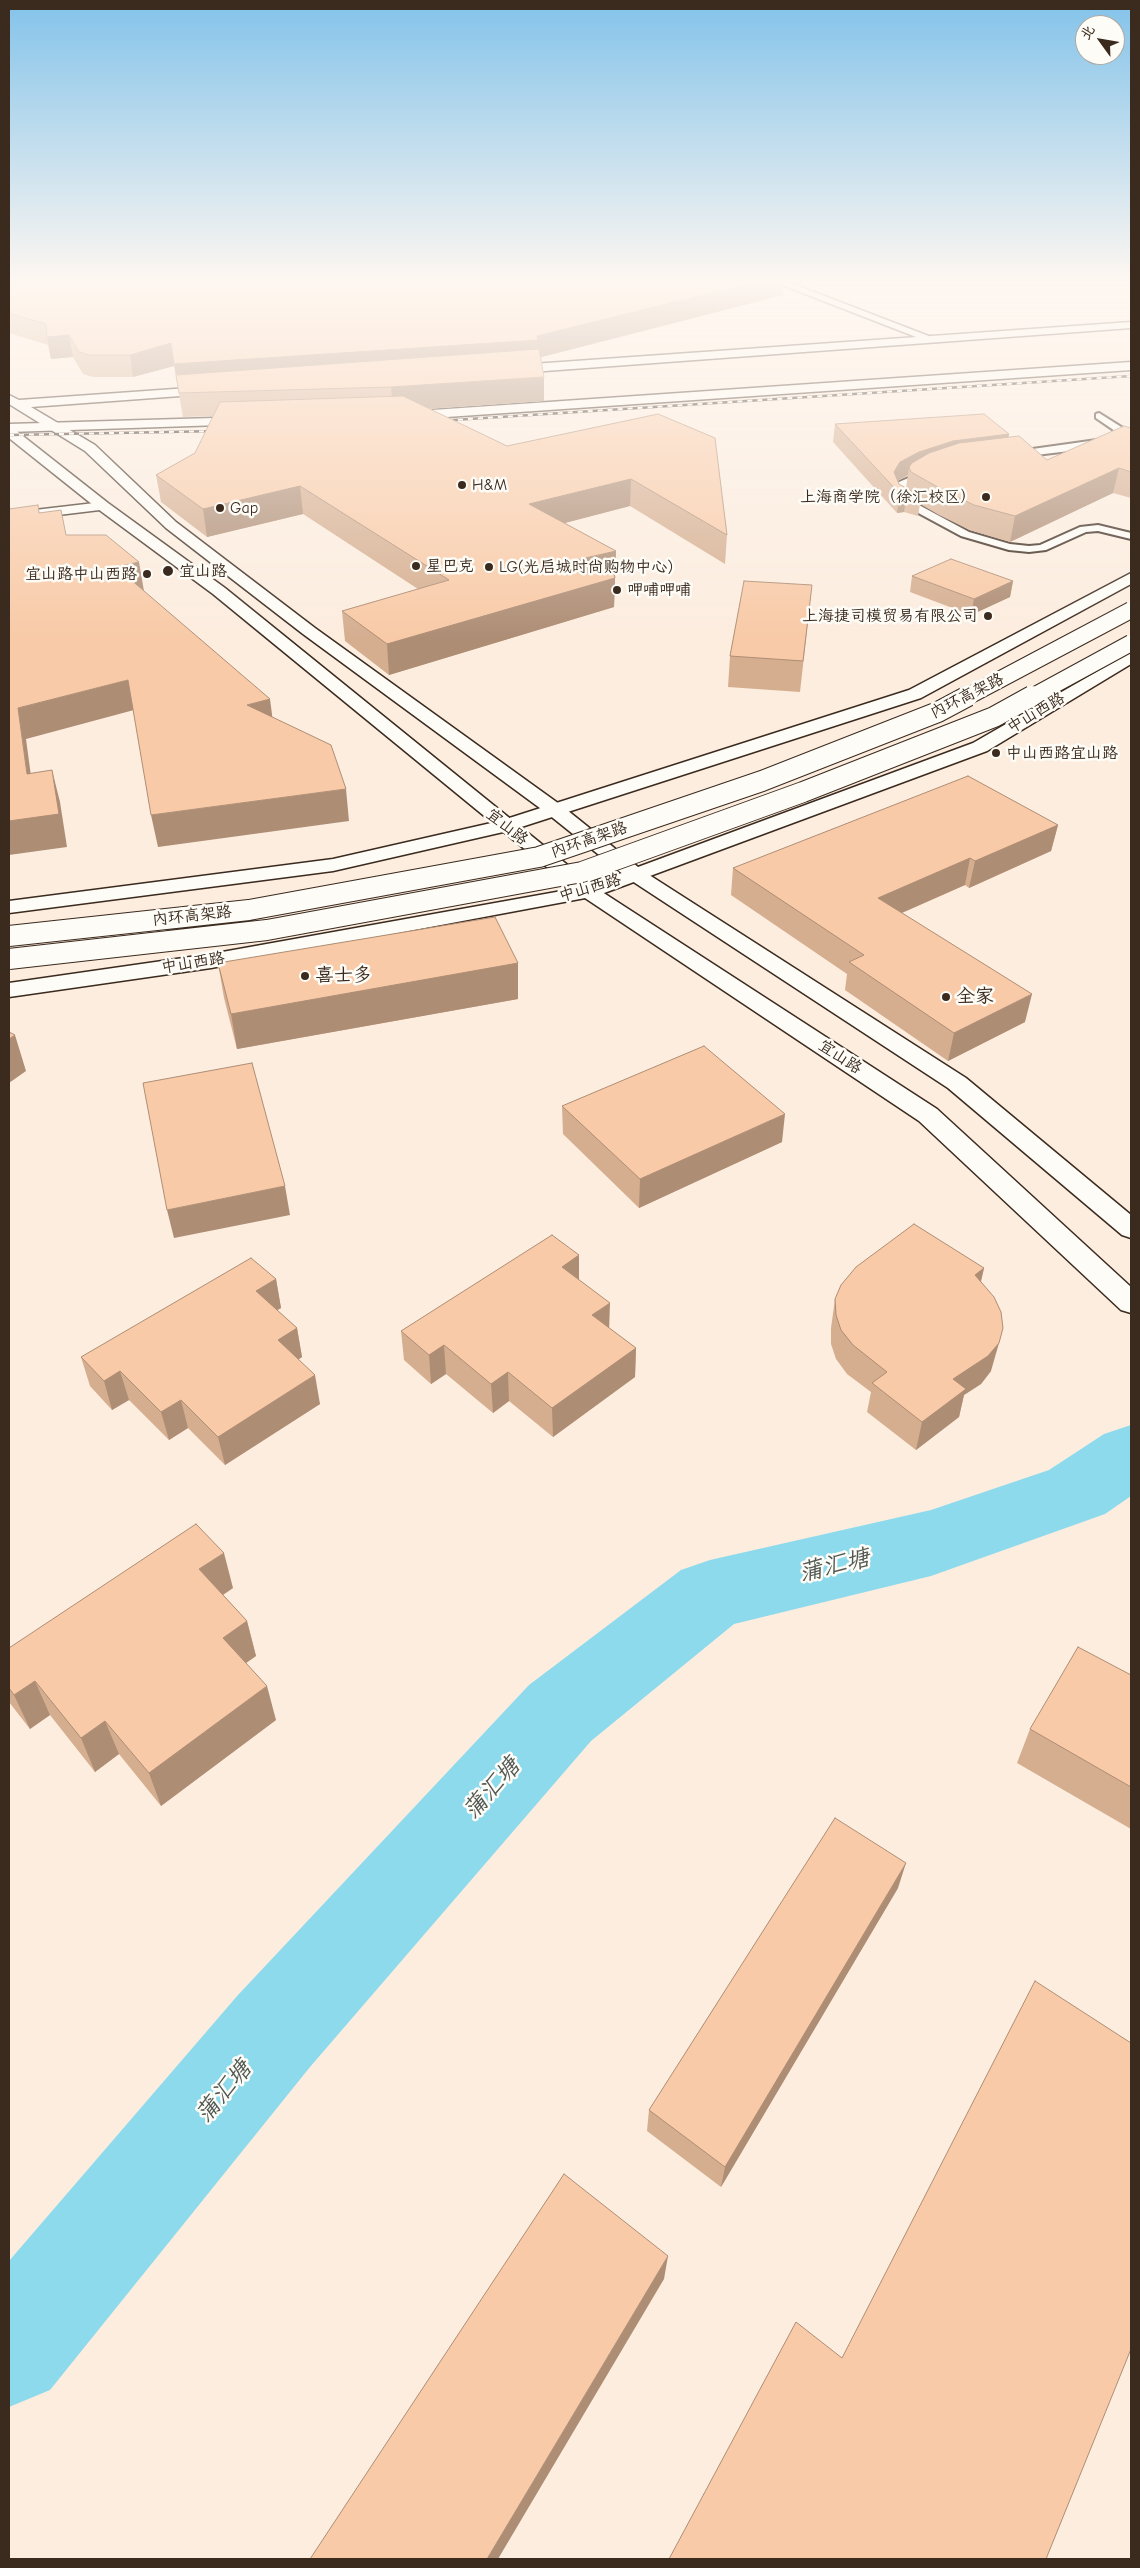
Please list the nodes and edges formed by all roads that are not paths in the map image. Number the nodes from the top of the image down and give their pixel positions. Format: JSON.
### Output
{"nodes":[{"id":1,"x":29,"y":400,"type":"edge"},
{"id":2,"x":641,"y":400,"type":"edge"},
{"id":3,"x":12,"y":401,"type":"edge"},
{"id":4,"x":1099,"y":416,"type":"dead end"},
{"id":5,"x":393,"y":417,"type":"edge"},
{"id":6,"x":264,"y":420,"type":"edge"},
{"id":7,"x":56,"y":426,"type":"junction"},
{"id":8,"x":9,"y":428,"type":"edge"},
{"id":9,"x":9,"y":432,"type":"edge"},
{"id":10,"x":1007,"y":442,"type":"edge"},
{"id":11,"x":1021,"y":454,"type":"junction"},
{"id":12,"x":998,"y":456,"type":"edge"},
{"id":13,"x":946,"y":466,"type":"edge"},
{"id":14,"x":103,"y":506,"type":"junction"},
{"id":15,"x":9,"y":516,"type":"edge"},
{"id":16,"x":1131,"y":536,"type":"edge"},
{"id":17,"x":1131,"y":578,"type":"edge"},
{"id":18,"x":1131,"y":610,"type":"edge"},
{"id":19,"x":1131,"y":643,"type":"edge"},
{"id":20,"x":1131,"y":657,"type":"edge"},
{"id":21,"x":555,"y":810,"type":"junction"},
{"id":22,"x":505,"y":826,"type":"junction"},
{"id":23,"x":636,"y":875,"type":"junction"},
{"id":24,"x":589,"y":892,"type":"junction"},
{"id":25,"x":9,"y":907,"type":"edge"},
{"id":26,"x":9,"y":936,"type":"edge"},
{"id":27,"x":9,"y":959,"type":"edge"},
{"id":28,"x":9,"y":990,"type":"edge"},
{"id":29,"x":1131,"y":1229,"type":"edge"},
{"id":30,"x":1131,"y":1303,"type":"edge"}],
"edges":[{"from":1,"to":3,"type":"main road"},
{"from":2,"to":5,"type":"main road"},
{"from":3,"to":7,"type":"main road"},
{"from":4,"to":11,"type":"lane"},
{"from":6,"to":7,"type":"main road"},
{"from":7,"to":8,"type":"main road"},
{"from":7,"to":21,"type":"main road"},
{"from":9,"to":14,"type":"main road","name":"宜山路"},
{"from":10,"to":11,"type":"lane"},
{"from":11,"to":12,"type":"lane"},
{"from":13,"to":16,"type":"lane"},
{"from":14,"to":15,"type":"main road"},
{"from":14,"to":22,"type":"main road","name":"宜山路"},
{"from":17,"to":21,"type":"main road"},
{"from":18,"to":26,"type":"main road","name":"内环高架路","bridge":true},
{"from":19,"to":27,"type":"main road","name":"内环高架路","bridge":true},
{"from":20,"to":23,"type":"main road","name":"中山西路"},
{"from":21,"to":22,"type":"main road"},
{"from":21,"to":23,"type":"main road"},
{"from":22,"to":24,"type":"main road","name":"宜山路"},
{"from":22,"to":25,"type":"main road"},
{"from":23,"to":24,"type":"main road","name":"中山西路"},
{"from":23,"to":29,"type":"main road"},
{"from":24,"to":28,"type":"main road","name":"中山西路"},
{"from":24,"to":30,"type":"main road","name":"宜山路"}]}
